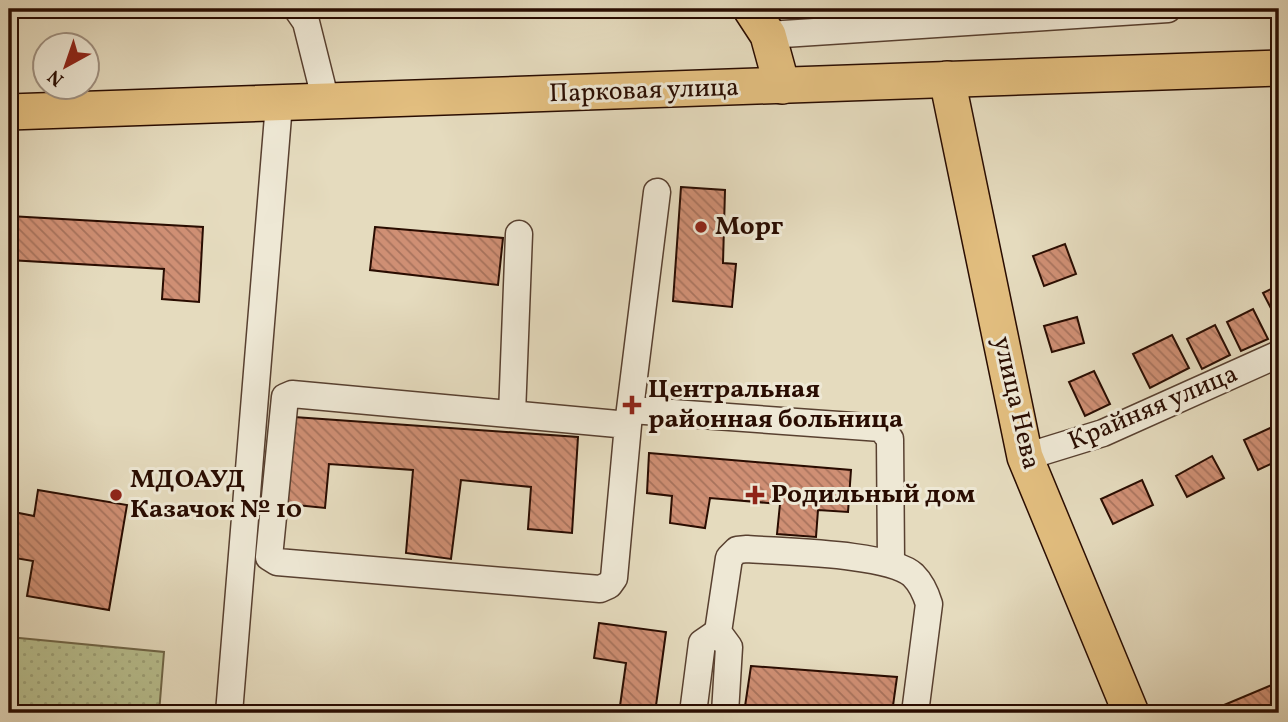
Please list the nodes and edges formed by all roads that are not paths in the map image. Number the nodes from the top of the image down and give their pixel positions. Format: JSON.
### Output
{"nodes":[{"id":1,"x":297,"y":9,"type":"edge"},
{"id":2,"x":1168,"y":9,"type":"edge"},
{"id":3,"x":759,"y":22,"type":"edge"},
{"id":4,"x":1279,"y":68,"type":"edge"},
{"id":5,"x":947,"y":79,"type":"junction"},
{"id":6,"x":782,"y":86,"type":"junction"},
{"id":7,"x":326,"y":102,"type":"junction"},
{"id":8,"x":279,"y":104,"type":"junction"},
{"id":9,"x":9,"y":112,"type":"edge"},
{"id":10,"x":657,"y":192,"type":"dead end"},
{"id":11,"x":519,"y":234,"type":"dead end"},
{"id":12,"x":1279,"y":355,"type":"edge"},
{"id":13,"x":512,"y":414,"type":"junction"},
{"id":14,"x":630,"y":418,"type":"junction"},
{"id":15,"x":1025,"y":457,"type":"junction"},
{"id":16,"x":891,"y":562,"type":"junction"},
{"id":17,"x":718,"y":632,"type":"junction"},
{"id":18,"x":229,"y":713,"type":"edge"},
{"id":19,"x":693,"y":713,"type":"edge"},
{"id":20,"x":725,"y":713,"type":"edge"},
{"id":21,"x":915,"y":713,"type":"edge"},
{"id":22,"x":1131,"y":713,"type":"edge"}],
"edges":[{"from":1,"to":7,"type":"street"},
{"from":2,"to":3,"type":"street"},
{"from":3,"to":6,"type":"main road"},
{"from":4,"to":5,"type":"main road","name":"Парковая улица"},
{"from":5,"to":6,"type":"main road","name":"Парковая улица"},
{"from":5,"to":15,"type":"main road","name":"улица Нева"},
{"from":6,"to":7,"type":"main road","name":"Парковая улица"},
{"from":7,"to":8,"type":"main road","name":"Парковая улица"},
{"from":8,"to":9,"type":"main road","name":"Парковая улица"},
{"from":8,"to":18,"type":"street"},
{"from":10,"to":14,"type":"street"},
{"from":11,"to":13,"type":"street"},
{"from":12,"to":15,"type":"street","name":"Крайняя улица"},
{"from":13,"to":14,"type":"street"},
{"from":13,"to":14,"type":"street"},
{"from":14,"to":16,"type":"street"},
{"from":15,"to":22,"type":"main road","name":"улица Нева"},
{"from":16,"to":17,"type":"street"},
{"from":16,"to":21,"type":"street"},
{"from":17,"to":19,"type":"street"},
{"from":17,"to":20,"type":"street"}]}
